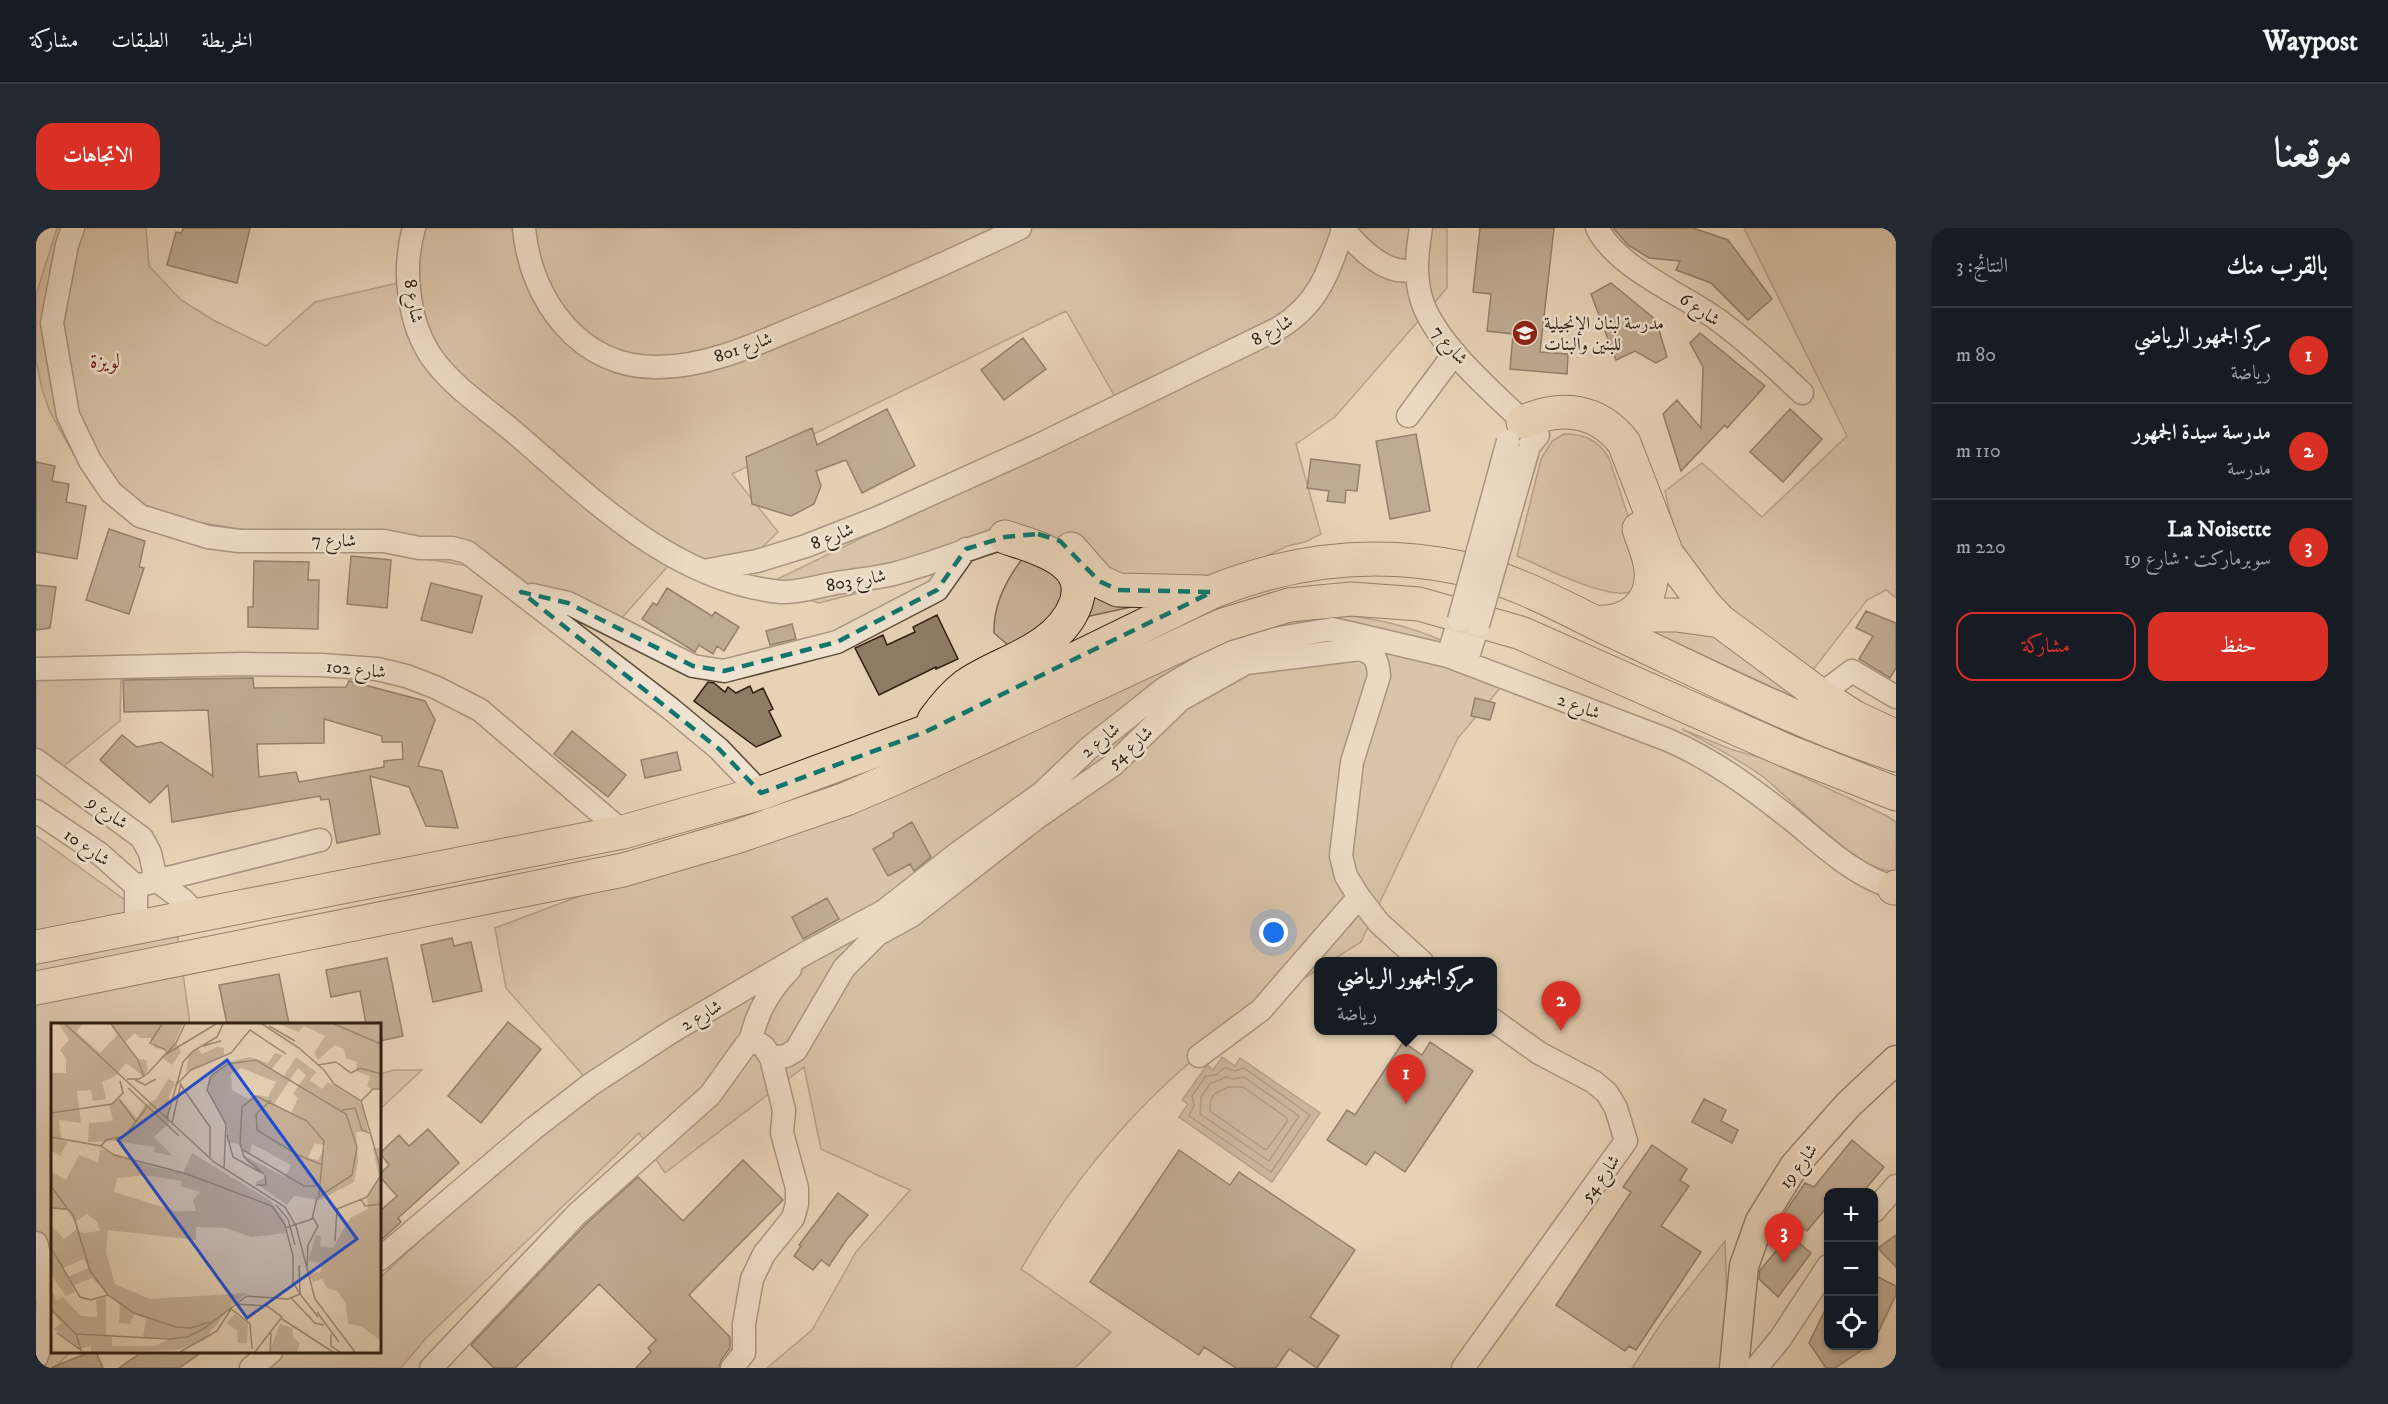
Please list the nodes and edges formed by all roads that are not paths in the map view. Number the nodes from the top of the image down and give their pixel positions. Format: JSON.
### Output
{"nodes":[{"id":1,"x":73,"y":228,"type":"edge"},
{"id":2,"x":414,"y":228,"type":"edge"},
{"id":3,"x":524,"y":228,"type":"edge"},
{"id":4,"x":1020,"y":228,"type":"edge"},
{"id":5,"x":1421,"y":228,"type":"edge"},
{"id":6,"x":1597,"y":228,"type":"edge"},
{"id":7,"x":1343,"y":229,"type":"edge"},
{"id":8,"x":1416,"y":271,"type":"junction"},
{"id":9,"x":36,"y":304,"type":"edge"},
{"id":10,"x":52,"y":323,"type":"junction"},
{"id":11,"x":1454,"y":354,"type":"junction"},
{"id":12,"x":1802,"y":393,"type":"dead end"},
{"id":13,"x":1408,"y":416,"type":"dead end"},
{"id":14,"x":1524,"y":438,"type":"junction"},
{"id":15,"x":1005,"y":537,"type":"junction"},
{"id":16,"x":966,"y":549,"type":"junction"},
{"id":17,"x":704,"y":571,"type":"junction"},
{"id":18,"x":521,"y":592,"type":"junction"},
{"id":19,"x":1212,"y":592,"type":"junction"},
{"id":20,"x":1632,"y":615,"type":"junction"},
{"id":21,"x":1720,"y":621,"type":"junction"},
{"id":22,"x":1594,"y":622,"type":"junction"},
{"id":23,"x":1457,"y":659,"type":"junction"},
{"id":24,"x":36,"y":669,"type":"edge"},
{"id":25,"x":1820,"y":695,"type":"junction"},
{"id":26,"x":1896,"y":696,"type":"edge"},
{"id":27,"x":925,"y":732,"type":"junction"},
{"id":28,"x":1896,"y":736,"type":"edge"},
{"id":29,"x":1787,"y":751,"type":"junction"},
{"id":30,"x":1896,"y":755,"type":"edge"},
{"id":31,"x":36,"y":760,"type":"edge"},
{"id":32,"x":761,"y":793,"type":"junction"},
{"id":33,"x":1896,"y":794,"type":"edge"},
{"id":34,"x":36,"y":811,"type":"edge"},
{"id":35,"x":1896,"y":812,"type":"edge"},
{"id":36,"x":623,"y":832,"type":"junction"},
{"id":37,"x":320,"y":840,"type":"dead end"},
{"id":38,"x":146,"y":883,"type":"junction"},
{"id":39,"x":1896,"y":887,"type":"edge"},
{"id":40,"x":1359,"y":897,"type":"junction"},
{"id":41,"x":197,"y":915,"type":"junction"},
{"id":42,"x":136,"y":927,"type":"junction"},
{"id":43,"x":36,"y":947,"type":"edge"},
{"id":44,"x":806,"y":953,"type":"junction"},
{"id":45,"x":1416,"y":957,"type":"edge"},
{"id":46,"x":36,"y":988,"type":"edge"},
{"id":47,"x":1497,"y":1023,"type":"edge"},
{"id":48,"x":751,"y":1038,"type":"junction"},
{"id":49,"x":1199,"y":1056,"type":"dead end"},
{"id":50,"x":771,"y":1058,"type":"junction"},
{"id":51,"x":1896,"y":1060,"type":"edge"},
{"id":52,"x":1896,"y":1186,"type":"edge"},
{"id":53,"x":1878,"y":1206,"type":"edge"},
{"id":54,"x":36,"y":1243,"type":"edge"},
{"id":55,"x":381,"y":1258,"type":"edge"},
{"id":56,"x":1824,"y":1272,"type":"edge"},
{"id":57,"x":270,"y":1353,"type":"edge"},
{"id":58,"x":36,"y":1358,"type":"edge"},
{"id":59,"x":251,"y":1368,"type":"edge"},
{"id":60,"x":431,"y":1368,"type":"edge"},
{"id":61,"x":732,"y":1368,"type":"edge"},
{"id":62,"x":1463,"y":1368,"type":"edge"},
{"id":63,"x":1734,"y":1368,"type":"edge"},
{"id":64,"x":1756,"y":1368,"type":"edge"}],
"edges":[{"from":1,"to":10,"type":"street","name":"شارع 7"},
{"from":2,"to":17,"type":"street","name":"شارع 8"},
{"from":3,"to":4,"type":"street","name":"شارع 801"},
{"from":5,"to":8,"type":"street","name":"شارع 7"},
{"from":6,"to":12,"type":"street","name":"شارع 6"},
{"from":7,"to":8,"type":"street","name":"شارع 8"},
{"from":7,"to":17,"type":"street","name":"شارع 8"},
{"from":8,"to":11,"type":"street","name":"شارع 7"},
{"from":9,"to":10,"type":"street"},
{"from":10,"to":18,"type":"street","name":"شارع 7"},
{"from":11,"to":13,"type":"street"},
{"from":11,"to":14,"type":"street","name":"شارع 7"},
{"from":14,"to":20,"type":"highway"},
{"from":14,"to":21,"type":"highway"},
{"from":14,"to":23,"type":"street","bridge":true},
{"from":15,"to":16,"type":"street","name":"شارع 803"},
{"from":15,"to":19,"type":"highway"},
{"from":15,"to":27,"type":"highway"},
{"from":16,"to":17,"type":"street","name":"شارع 803"},
{"from":16,"to":18,"type":"street"},
{"from":18,"to":32,"type":"street","name":"شارع 7"},
{"from":19,"to":22,"type":"highway"},
{"from":19,"to":27,"type":"highway"},
{"from":20,"to":21,"type":"highway"},
{"from":20,"to":22,"type":"highway"},
{"from":21,"to":25,"type":"highway"},
{"from":22,"to":30,"type":"highway"},
{"from":23,"to":39,"type":"street","name":"شارع 2"},
{"from":23,"to":44,"type":"street","name":"شارع 2"},
{"from":24,"to":36,"type":"street","name":"شارع 102"},
{"from":25,"to":26,"type":"street"},
{"from":25,"to":28,"type":"highway"},
{"from":27,"to":32,"type":"highway"},
{"from":29,"to":33,"type":"highway"},
{"from":29,"to":35,"type":"highway"},
{"from":29,"to":46,"type":"highway"},
{"from":31,"to":38,"type":"street","name":"شارع 9"},
{"from":32,"to":36,"type":"highway"},
{"from":34,"to":38,"type":"street","name":"شارع 10"},
{"from":36,"to":41,"type":"highway"},
{"from":37,"to":38,"type":"street"},
{"from":38,"to":41,"type":"street","name":"شارع 10"},
{"from":38,"to":42,"type":"street","name":"شارع 9"},
{"from":40,"to":45,"type":"street","name":"شارع 54"},
{"from":40,"to":49,"type":"street"},
{"from":40,"to":50,"type":"street","name":"شارع 54"},
{"from":41,"to":42,"type":"highway"},
{"from":42,"to":43,"type":"highway"},
{"from":44,"to":48,"type":"street"},
{"from":44,"to":55,"type":"street","name":"شارع 2"},
{"from":47,"to":62,"type":"street","name":"شارع 54"},
{"from":48,"to":50,"type":"street"},
{"from":48,"to":60,"type":"street"},
{"from":50,"to":61,"type":"street"},
{"from":51,"to":63,"type":"main road","name":"شارع 19"},
{"from":52,"to":53,"type":"street"},
{"from":54,"to":58,"type":"street"},
{"from":56,"to":64,"type":"street"},
{"from":57,"to":59,"type":"street"}]}
